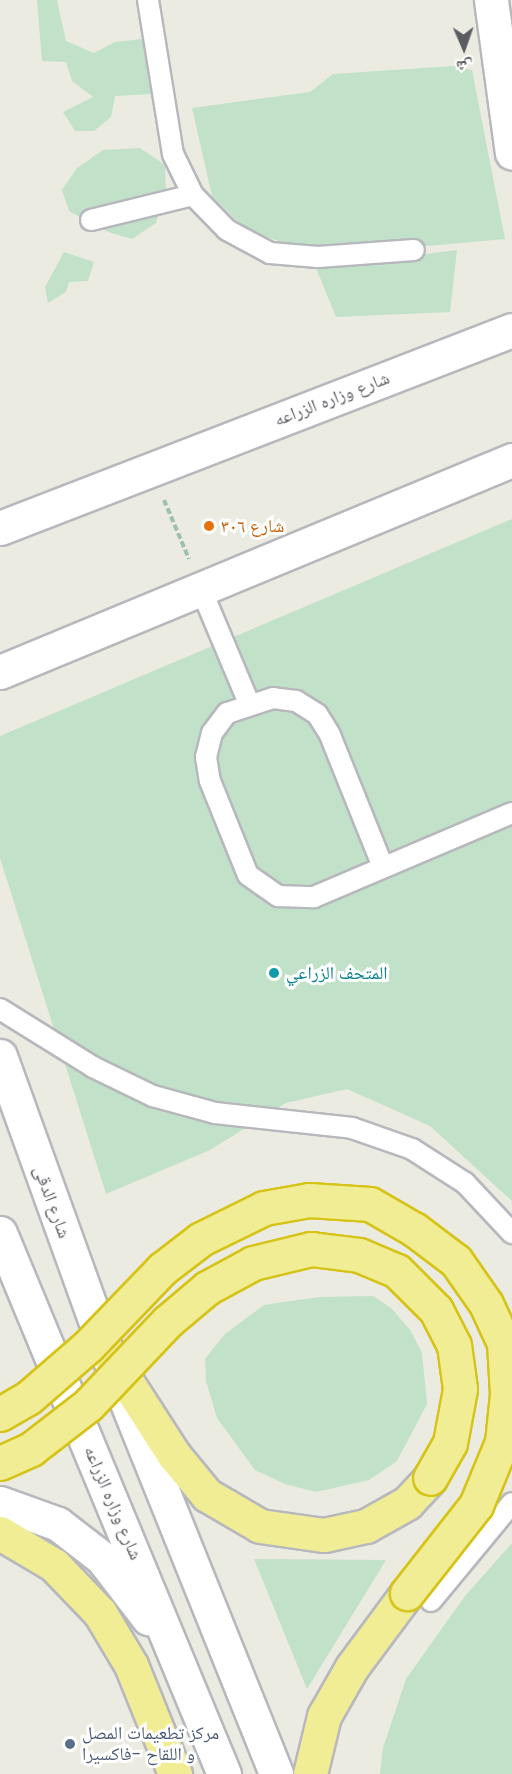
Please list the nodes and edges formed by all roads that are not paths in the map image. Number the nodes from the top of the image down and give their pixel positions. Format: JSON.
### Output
{"nodes":[{"id":1,"x":148,"y":0,"type":"edge"},
{"id":2,"x":491,"y":0,"type":"edge"},
{"id":3,"x":512,"y":153,"type":"edge"},
{"id":4,"x":193,"y":195,"type":"junction"},
{"id":5,"x":91,"y":220,"type":"dead end"},
{"id":6,"x":414,"y":250,"type":"dead end"},
{"id":7,"x":512,"y":330,"type":"edge"},
{"id":8,"x":512,"y":460,"type":"edge"},
{"id":9,"x":0,"y":528,"type":"edge"},
{"id":10,"x":201,"y":589,"type":"junction"},
{"id":11,"x":0,"y":672,"type":"edge"},
{"id":12,"x":249,"y":703,"type":"junction"},
{"id":13,"x":512,"y":813,"type":"edge"},
{"id":14,"x":383,"y":867,"type":"junction"},
{"id":15,"x":0,"y":1009,"type":"edge"},
{"id":16,"x":0,"y":1056,"type":"edge"},
{"id":17,"x":511,"y":1230,"type":"edge"},
{"id":18,"x":0,"y":1233,"type":"edge"},
{"id":19,"x":105,"y":1347,"type":"junction"},
{"id":20,"x":0,"y":1414,"type":"edge"},
{"id":21,"x":0,"y":1463,"type":"edge"},
{"id":22,"x":0,"y":1503,"type":"edge"},
{"id":23,"x":512,"y":1503,"type":"edge"},
{"id":24,"x":0,"y":1533,"type":"edge"},
{"id":25,"x":419,"y":1597,"type":"junction"},
{"id":26,"x":175,"y":1653,"type":"junction"},
{"id":27,"x":175,"y":1774,"type":"edge"},
{"id":28,"x":224,"y":1774,"type":"edge"},
{"id":29,"x":276,"y":1774,"type":"edge"},
{"id":30,"x":310,"y":1774,"type":"edge"}],
"edges":[{"from":1,"to":4,"type":"lane"},
{"from":2,"to":3,"type":"street"},
{"from":4,"to":5,"type":"lane"},
{"from":4,"to":6,"type":"lane"},
{"from":7,"to":9,"type":"street","name":"شارع وزاره الزراعه"},
{"from":8,"to":10,"type":"street"},
{"from":10,"to":11,"type":"street"},
{"from":10,"to":12,"type":"lane"},
{"from":12,"to":14,"type":"lane"},
{"from":12,"to":14,"type":"lane"},
{"from":13,"to":14,"type":"lane"},
{"from":15,"to":17,"type":"lane"},
{"from":16,"to":19,"type":"street","name":"شارع الدقى"},
{"from":18,"to":26,"type":"street","name":"شارع وزاره الزراعه"},
{"from":19,"to":21,"type":"highway","bridge":true},
{"from":19,"to":29,"type":"street"},
{"from":20,"to":25,"type":"highway","bridge":true},
{"from":22,"to":26,"type":"street"},
{"from":23,"to":25,"type":"lane"},
{"from":24,"to":27,"type":"highway"},
{"from":25,"to":30,"type":"highway"},
{"from":26,"to":28,"type":"street","name":"شارع وزاره الزراعه"}]}
